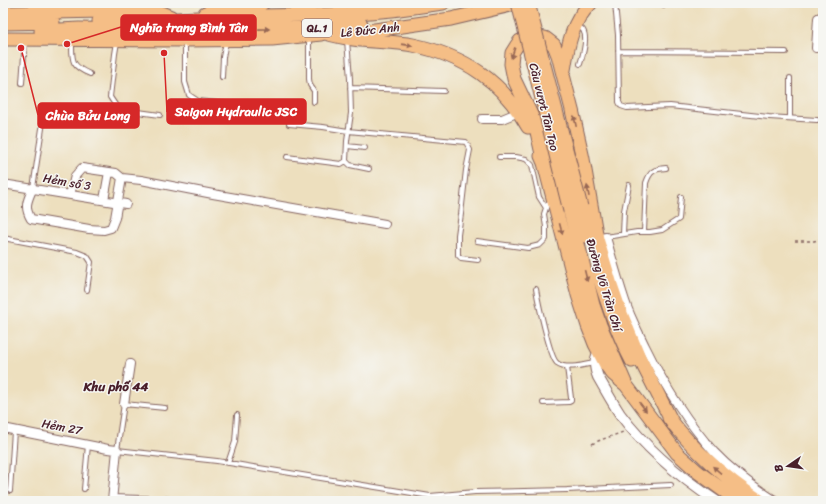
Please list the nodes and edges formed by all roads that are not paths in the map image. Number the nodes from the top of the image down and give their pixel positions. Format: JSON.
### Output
{"nodes":[{"id":1,"x":233,"y":3,"type":"edge"},
{"id":2,"x":263,"y":3,"type":"edge"},
{"id":3,"x":443,"y":3,"type":"edge"},
{"id":4,"x":490,"y":3,"type":"edge"},
{"id":5,"x":518,"y":3,"type":"edge"},
{"id":6,"x":528,"y":3,"type":"edge"},
{"id":7,"x":591,"y":3,"type":"edge"},
{"id":8,"x":615,"y":3,"type":"edge"},
{"id":9,"x":3,"y":13,"type":"edge"},
{"id":10,"x":823,"y":16,"type":"edge"},
{"id":11,"x":218,"y":17,"type":"junction"},
{"id":12,"x":181,"y":19,"type":"junction"},
{"id":13,"x":3,"y":23,"type":"edge"},
{"id":14,"x":576,"y":24,"type":"junction"},
{"id":15,"x":141,"y":25,"type":"junction"},
{"id":16,"x":68,"y":31,"type":"junction"},
{"id":17,"x":3,"y":32,"type":"edge"},
{"id":18,"x":301,"y":32,"type":"junction"},
{"id":19,"x":347,"y":32,"type":"junction"},
{"id":20,"x":3,"y":39,"type":"edge"},
{"id":21,"x":25,"y":39,"type":"junction"},
{"id":22,"x":226,"y":39,"type":"junction"},
{"id":23,"x":118,"y":40,"type":"junction"},
{"id":24,"x":186,"y":40,"type":"junction"},
{"id":25,"x":816,"y":48,"type":"dead end"},
{"id":26,"x":618,"y":51,"type":"junction"},
{"id":27,"x":786,"y":52,"type":"dead end"},
{"id":28,"x":580,"y":64,"type":"dead end"},
{"id":29,"x":90,"y":74,"type":"dead end"},
{"id":30,"x":564,"y":75,"type":"junction"},
{"id":31,"x":222,"y":77,"type":"dead end"},
{"id":32,"x":790,"y":78,"type":"dead end"},
{"id":33,"x":22,"y":83,"type":"dead end"},
{"id":34,"x":350,"y":88,"type":"junction"},
{"id":35,"x":444,"y":90,"type":"dead end"},
{"id":36,"x":314,"y":102,"type":"dead end"},
{"id":37,"x":516,"y":108,"type":"junction"},
{"id":38,"x":270,"y":110,"type":"dead end"},
{"id":39,"x":44,"y":115,"type":"dead end"},
{"id":40,"x":160,"y":115,"type":"dead end"},
{"id":41,"x":790,"y":118,"type":"junction"},
{"id":42,"x":482,"y":119,"type":"dead end"},
{"id":43,"x":817,"y":120,"type":"dead end"},
{"id":44,"x":289,"y":124,"type":"dead end"},
{"id":45,"x":348,"y":131,"type":"junction"},
{"id":46,"x":347,"y":146,"type":"junction"},
{"id":47,"x":364,"y":148,"type":"dead end"},
{"id":48,"x":287,"y":157,"type":"dead end"},
{"id":49,"x":499,"y":157,"type":"dead end"},
{"id":50,"x":346,"y":161,"type":"junction"},
{"id":51,"x":544,"y":163,"type":"junction"},
{"id":52,"x":666,"y":168,"type":"dead end"},
{"id":53,"x":369,"y":169,"type":"dead end"},
{"id":54,"x":109,"y":172,"type":"junction"},
{"id":55,"x":122,"y":178,"type":"junction"},
{"id":56,"x":3,"y":184,"type":"edge"},
{"id":57,"x":629,"y":185,"type":"dead end"},
{"id":58,"x":33,"y":188,"type":"junction"},
{"id":59,"x":70,"y":195,"type":"junction"},
{"id":60,"x":681,"y":197,"type":"dead end"},
{"id":61,"x":104,"y":200,"type":"junction"},
{"id":62,"x":117,"y":203,"type":"junction"},
{"id":63,"x":126,"y":204,"type":"dead end"},
{"id":64,"x":550,"y":205,"type":"junction"},
{"id":65,"x":575,"y":209,"type":"junction"},
{"id":66,"x":385,"y":224,"type":"dead end"},
{"id":67,"x":644,"y":232,"type":"junction"},
{"id":68,"x":623,"y":234,"type":"junction"},
{"id":69,"x":3,"y":238,"type":"edge"},
{"id":70,"x":602,"y":238,"type":"junction"},
{"id":71,"x":477,"y":241,"type":"dead end"},
{"id":72,"x":478,"y":260,"type":"dead end"},
{"id":73,"x":536,"y":289,"type":"dead end"},
{"id":74,"x":87,"y":290,"type":"dead end"},
{"id":75,"x":597,"y":357,"type":"junction"},
{"id":76,"x":130,"y":364,"type":"dead end"},
{"id":77,"x":568,"y":367,"type":"junction"},
{"id":78,"x":626,"y":385,"type":"junction"},
{"id":79,"x":543,"y":403,"type":"dead end"},
{"id":80,"x":124,"y":404,"type":"junction"},
{"id":81,"x":165,"y":408,"type":"dead end"},
{"id":82,"x":236,"y":416,"type":"dead end"},
{"id":83,"x":673,"y":424,"type":"junction"},
{"id":84,"x":3,"y":428,"type":"edge"},
{"id":85,"x":14,"y":431,"type":"junction"},
{"id":86,"x":88,"y":445,"type":"junction"},
{"id":87,"x":117,"y":450,"type":"junction"},
{"id":88,"x":228,"y":462,"type":"junction"},
{"id":89,"x":670,"y":484,"type":"dead end"},
{"id":90,"x":84,"y":490,"type":"dead end"},
{"id":91,"x":10,"y":491,"type":"dead end"},
{"id":92,"x":112,"y":500,"type":"edge"},
{"id":93,"x":170,"y":501,"type":"edge"},
{"id":94,"x":716,"y":501,"type":"edge"},
{"id":95,"x":738,"y":501,"type":"edge"},
{"id":96,"x":760,"y":501,"type":"edge"},
{"id":97,"x":776,"y":501,"type":"edge"}],
"edges":[{"from":1,"to":12,"type":"highway","name":"Lê Đức Anh","number":"QL.1"},
{"from":2,"to":11,"type":"highway"},
{"from":3,"to":11,"type":"highway","name":"Lê Đức Anh","number":"QL.1"},
{"from":4,"to":19,"type":"highway","name":"Lê Đức Anh","number":"QL.1"},
{"from":5,"to":19,"type":"highway","name":"Lê Đức Anh","number":"QL.1"},
{"from":5,"to":65,"type":"highway","name":"Cầu vượt Tân Tạo","bridge":true},
{"from":6,"to":65,"type":"highway","bridge":true},
{"from":7,"to":14,"type":"highway"},
{"from":8,"to":26,"type":"lane"},
{"from":9,"to":12,"type":"highway","name":"Lê Đức Anh","number":"QL.1"},
{"from":10,"to":25,"type":"street"},
{"from":11,"to":12,"type":"highway","name":"Lê Đức Anh","number":"QL.1"},
{"from":12,"to":15,"type":"highway","name":"Lê Đức Anh","number":"QL.1"},
{"from":13,"to":16,"type":"highway","number":"QL.1"},
{"from":14,"to":28,"type":"lane"},
{"from":14,"to":30,"type":"highway"},
{"from":15,"to":16,"type":"highway","name":"Lê Đức Anh","number":"QL.1"},
{"from":15,"to":18,"type":"highway","name":"Lê Đức Anh","number":"QL.1","one_way":true},
{"from":16,"to":17,"type":"highway","number":"QL.1"},
{"from":16,"to":21,"type":"highway","name":"Lê Đức Anh","number":"QL.1"},
{"from":16,"to":23,"type":"highway","name":"Lê Đức Anh","number":"QL.1"},
{"from":16,"to":29,"type":"lane"},
{"from":18,"to":19,"type":"highway","name":"Lê Đức Anh","number":"QL.1"},
{"from":18,"to":19,"type":"highway"},
{"from":18,"to":22,"type":"highway","name":"Lê Đức Anh","number":"QL.1"},
{"from":18,"to":36,"type":"lane"},
{"from":19,"to":34,"type":"lane"},
{"from":19,"to":37,"type":"highway","one_way":true},
{"from":20,"to":21,"type":"highway","name":"Lê Đức Anh","number":"QL.1"},
{"from":21,"to":33,"type":"lane"},
{"from":22,"to":24,"type":"highway","name":"Lê Đức Anh","number":"QL.1"},
{"from":22,"to":31,"type":"lane"},
{"from":23,"to":24,"type":"highway","name":"Lê Đức Anh","number":"QL.1"},
{"from":23,"to":40,"type":"lane"},
{"from":24,"to":38,"type":"lane"},
{"from":26,"to":27,"type":"lane"},
{"from":26,"to":41,"type":"lane"},
{"from":30,"to":51,"type":"highway","one_way":true},
{"from":70,"to":30,"type":"highway","one_way":true},
{"from":32,"to":41,"type":"lane"},
{"from":34,"to":35,"type":"lane"},
{"from":34,"to":45,"type":"lane"},
{"from":37,"to":42,"type":"street"},
{"from":37,"to":51,"type":"highway"},
{"from":39,"to":58,"type":"lane"},
{"from":41,"to":43,"type":"lane"},
{"from":44,"to":45,"type":"lane"},
{"from":45,"to":46,"type":"lane"},
{"from":45,"to":72,"type":"lane"},
{"from":46,"to":47,"type":"lane"},
{"from":46,"to":50,"type":"lane"},
{"from":48,"to":50,"type":"lane"},
{"from":49,"to":64,"type":"lane"},
{"from":50,"to":53,"type":"lane"},
{"from":51,"to":64,"type":"highway"},
{"from":52,"to":67,"type":"lane"},
{"from":54,"to":55,"type":"street"},
{"from":54,"to":59,"type":"street"},
{"from":54,"to":61,"type":"street"},
{"from":55,"to":62,"type":"street"},
{"from":55,"to":66,"type":"street"},
{"from":56,"to":58,"type":"street","name":"Hẻm số 3"},
{"from":57,"to":68,"type":"lane"},
{"from":58,"to":59,"type":"street","name":"Hẻm số 3"},
{"from":58,"to":62,"type":"street"},
{"from":59,"to":61,"type":"street","name":"Hẻm số 3"},
{"from":60,"to":67,"type":"lane"},
{"from":61,"to":62,"type":"street","name":"Hẻm số 3"},
{"from":62,"to":63,"type":"street","name":"Hẻm số 3"},
{"from":64,"to":71,"type":"lane"},
{"from":64,"to":75,"type":"highway","one_way":true},
{"from":65,"to":78,"type":"highway","name":"Đường Võ Trần Chí","one_way":true},
{"from":65,"to":83,"type":"highway","name":"Đường Võ Trần Chí"},
{"from":67,"to":68,"type":"lane"},
{"from":68,"to":70,"type":"lane"},
{"from":69,"to":74,"type":"lane"},
{"from":70,"to":83,"type":"highway"},
{"from":70,"to":97,"type":"street"},
{"from":73,"to":77,"type":"lane"},
{"from":75,"to":77,"type":"lane"},
{"from":75,"to":78,"type":"highway"},
{"from":75,"to":94,"type":"street"},
{"from":76,"to":80,"type":"street"},
{"from":77,"to":79,"type":"lane"},
{"from":78,"to":95,"type":"highway","name":"Đường Võ Trần Chí","one_way":true},
{"from":80,"to":81,"type":"lane"},
{"from":80,"to":87,"type":"lane"},
{"from":82,"to":88,"type":"lane"},
{"from":96,"to":83,"type":"highway","name":"Đường Võ Trần Chí","one_way":true},
{"from":84,"to":85,"type":"street","name":"Hẻm 27"},
{"from":85,"to":86,"type":"street","name":"Hẻm 27"},
{"from":85,"to":91,"type":"lane"},
{"from":86,"to":87,"type":"street","name":"Hẻm 27"},
{"from":86,"to":90,"type":"lane"},
{"from":87,"to":88,"type":"lane"},
{"from":87,"to":92,"type":"street"},
{"from":88,"to":89,"type":"lane"},
{"from":92,"to":93,"type":"street"}]}
